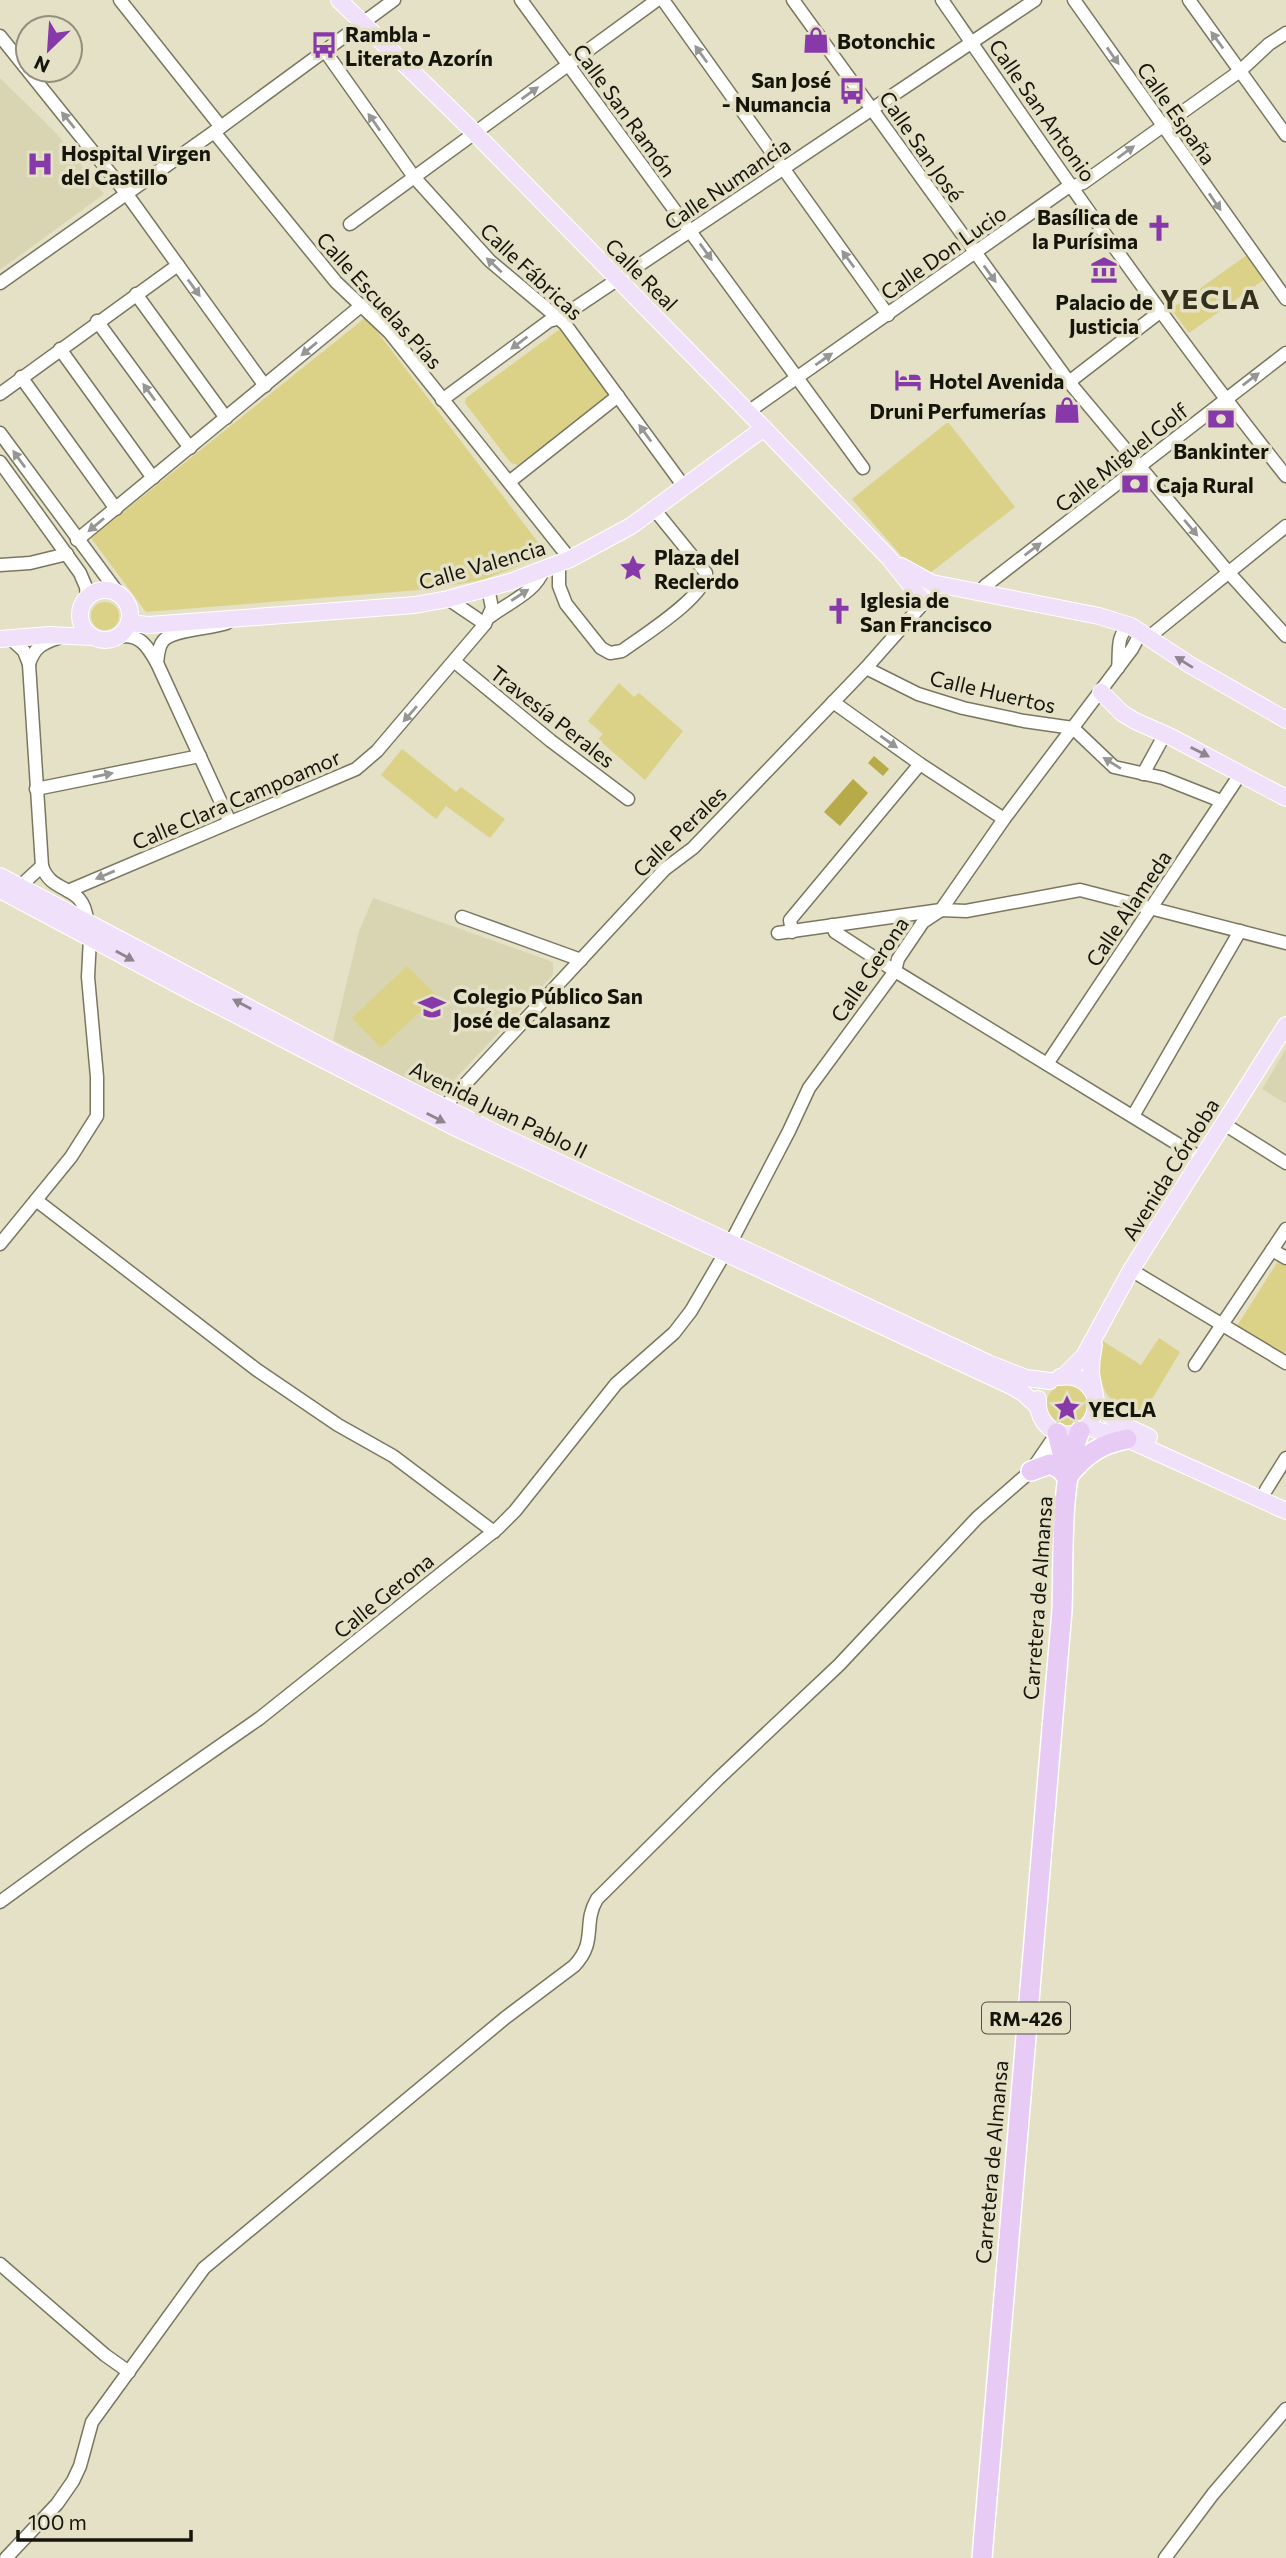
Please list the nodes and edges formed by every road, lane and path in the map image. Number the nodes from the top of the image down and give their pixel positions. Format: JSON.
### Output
{"nodes":[{"id":1,"x":120,"y":0,"type":"edge"},
{"id":2,"x":339,"y":0,"type":"edge"},
{"id":3,"x":394,"y":0,"type":"edge"},
{"id":4,"x":520,"y":0,"type":"edge"},
{"id":5,"x":660,"y":0,"type":"edge"},
{"id":6,"x":793,"y":0,"type":"edge"},
{"id":7,"x":942,"y":0,"type":"edge"},
{"id":8,"x":1035,"y":0,"type":"edge"},
{"id":9,"x":1074,"y":0,"type":"edge"},
{"id":10,"x":1189,"y":0,"type":"edge"},
{"id":11,"x":363,"y":22,"type":"junction"},
{"id":12,"x":1286,"y":33,"type":"edge"},
{"id":13,"x":0,"y":36,"type":"edge"},
{"id":14,"x":972,"y":43,"type":"junction"},
{"id":15,"x":325,"y":51,"type":"junction"},
{"id":16,"x":568,"y":65,"type":"junction"},
{"id":17,"x":1240,"y":71,"type":"junction"},
{"id":18,"x":873,"y":109,"type":"junction"},
{"id":19,"x":1161,"y":126,"type":"junction"},
{"id":20,"x":217,"y":130,"type":"junction"},
{"id":21,"x":475,"y":133,"type":"junction"},
{"id":22,"x":1286,"y":135,"type":"edge"},
{"id":23,"x":783,"y":168,"type":"junction"},
{"id":24,"x":414,"y":177,"type":"junction"},
{"id":25,"x":1072,"y":186,"type":"junction"},
{"id":26,"x":126,"y":193,"type":"junction"},
{"id":27,"x":350,"y":224,"type":"dead end"},
{"id":28,"x":690,"y":230,"type":"junction"},
{"id":29,"x":975,"y":253,"type":"junction"},
{"id":30,"x":177,"y":265,"type":"junction"},
{"id":31,"x":618,"y":280,"type":"junction"},
{"id":32,"x":0,"y":283,"type":"edge"},
{"id":33,"x":136,"y":294,"type":"junction"},
{"id":34,"x":1286,"y":299,"type":"edge"},
{"id":35,"x":362,"y":305,"type":"junction"},
{"id":36,"x":1161,"y":311,"type":"junction"},
{"id":37,"x":888,"y":314,"type":"junction"},
{"id":38,"x":560,"y":318,"type":"junction"},
{"id":39,"x":97,"y":321,"type":"junction"},
{"id":40,"x":60,"y":349,"type":"junction"},
{"id":41,"x":1286,"y":353,"type":"edge"},
{"id":42,"x":21,"y":377,"type":"junction"},
{"id":43,"x":798,"y":377,"type":"junction"},
{"id":44,"x":1069,"y":382,"type":"junction"},
{"id":45,"x":265,"y":386,"type":"junction"},
{"id":46,"x":0,"y":394,"type":"edge"},
{"id":47,"x":618,"y":396,"type":"junction"},
{"id":48,"x":1225,"y":399,"type":"junction"},
{"id":49,"x":443,"y":400,"type":"junction"},
{"id":50,"x":748,"y":412,"type":"junction"},
{"id":51,"x":226,"y":418,"type":"junction"},
{"id":52,"x":764,"y":428,"type":"junction"},
{"id":53,"x":0,"y":433,"type":"edge"},
{"id":54,"x":190,"y":448,"type":"junction"},
{"id":55,"x":0,"y":462,"type":"edge"},
{"id":56,"x":1140,"y":467,"type":"junction"},
{"id":57,"x":863,"y":468,"type":"dead end"},
{"id":58,"x":1286,"y":476,"type":"edge"},
{"id":59,"x":153,"y":478,"type":"junction"},
{"id":60,"x":509,"y":482,"type":"junction"},
{"id":61,"x":685,"y":488,"type":"junction"},
{"id":62,"x":116,"y":509,"type":"junction"},
{"id":63,"x":654,"y":509,"type":"junction"},
{"id":64,"x":1286,"y":526,"type":"edge"},
{"id":65,"x":78,"y":540,"type":"junction"},
{"id":66,"x":67,"y":554,"type":"junction"},
{"id":67,"x":889,"y":558,"type":"junction"},
{"id":68,"x":565,"y":562,"type":"junction"},
{"id":69,"x":0,"y":565,"type":"edge"},
{"id":70,"x":543,"y":570,"type":"junction"},
{"id":71,"x":1229,"y":573,"type":"junction"},
{"id":72,"x":945,"y":586,"type":"junction"},
{"id":73,"x":488,"y":588,"type":"junction"},
{"id":74,"x":118,"y":593,"type":"junction"},
{"id":75,"x":984,"y":593,"type":"junction"},
{"id":76,"x":448,"y":600,"type":"junction"},
{"id":77,"x":924,"y":603,"type":"junction"},
{"id":78,"x":84,"y":605,"type":"junction"},
{"id":79,"x":238,"y":617,"type":"junction"},
{"id":80,"x":488,"y":620,"type":"junction"},
{"id":81,"x":130,"y":623,"type":"junction"},
{"id":82,"x":1139,"y":631,"type":"junction"},
{"id":83,"x":49,"y":635,"type":"junction"},
{"id":84,"x":73,"y":635,"type":"junction"},
{"id":85,"x":91,"y":636,"type":"junction"},
{"id":86,"x":1286,"y":636,"type":"edge"},
{"id":87,"x":119,"y":637,"type":"junction"},
{"id":88,"x":5,"y":638,"type":"edge"},
{"id":89,"x":454,"y":662,"type":"junction"},
{"id":90,"x":157,"y":663,"type":"junction"},
{"id":91,"x":29,"y":664,"type":"junction"},
{"id":92,"x":866,"y":668,"type":"junction"},
{"id":93,"x":1101,"y":692,"type":"junction"},
{"id":94,"x":834,"y":702,"type":"junction"},
{"id":95,"x":1286,"y":720,"type":"edge"},
{"id":96,"x":1073,"y":728,"type":"junction"},
{"id":97,"x":1165,"y":734,"type":"junction"},
{"id":98,"x":200,"y":755,"type":"junction"},
{"id":99,"x":920,"y":764,"type":"junction"},
{"id":100,"x":1241,"y":773,"type":"junction"},
{"id":101,"x":1143,"y":774,"type":"junction"},
{"id":102,"x":36,"y":789,"type":"junction"},
{"id":103,"x":1286,"y":798,"type":"edge"},
{"id":104,"x":628,"y":799,"type":"dead end"},
{"id":105,"x":1222,"y":801,"type":"junction"},
{"id":106,"x":1004,"y":819,"type":"junction"},
{"id":107,"x":230,"y":822,"type":"junction"},
{"id":108,"x":42,"y":866,"type":"junction"},
{"id":109,"x":0,"y":876,"type":"edge"},
{"id":110,"x":68,"y":891,"type":"junction"},
{"id":111,"x":8,"y":892,"type":"edge"},
{"id":112,"x":1151,"y":908,"type":"junction"},
{"id":113,"x":941,"y":910,"type":"junction"},
{"id":114,"x":463,"y":917,"type":"dead end"},
{"id":115,"x":87,"y":921,"type":"junction"},
{"id":116,"x":832,"y":925,"type":"junction"},
{"id":117,"x":1240,"y":931,"type":"junction"},
{"id":118,"x":792,"y":932,"type":"junction"},
{"id":119,"x":778,"y":933,"type":"dead end"},
{"id":120,"x":90,"y":938,"type":"junction"},
{"id":121,"x":1284,"y":942,"type":"edge"},
{"id":122,"x":581,"y":960,"type":"junction"},
{"id":123,"x":895,"y":971,"type":"junction"},
{"id":124,"x":1286,"y":1025,"type":"edge"},
{"id":125,"x":1047,"y":1064,"type":"junction"},
{"id":126,"x":444,"y":1107,"type":"junction"},
{"id":127,"x":1133,"y":1116,"type":"junction"},
{"id":128,"x":1224,"y":1124,"type":"junction"},
{"id":129,"x":1202,"y":1159,"type":"junction"},
{"id":130,"x":1286,"y":1163,"type":"edge"},
{"id":131,"x":36,"y":1200,"type":"junction"},
{"id":132,"x":1286,"y":1229,"type":"edge"},
{"id":133,"x":0,"y":1244,"type":"edge"},
{"id":134,"x":728,"y":1248,"type":"junction"},
{"id":135,"x":1272,"y":1250,"type":"junction"},
{"id":136,"x":1286,"y":1258,"type":"edge"},
{"id":137,"x":1131,"y":1270,"type":"junction"},
{"id":138,"x":1222,"y":1325,"type":"junction"},
{"id":139,"x":1094,"y":1339,"type":"junction"},
{"id":140,"x":1286,"y":1363,"type":"edge"},
{"id":141,"x":1195,"y":1365,"type":"dead end"},
{"id":142,"x":986,"y":1368,"type":"junction"},
{"id":143,"x":1057,"y":1378,"type":"junction"},
{"id":144,"x":1095,"y":1398,"type":"junction"},
{"id":145,"x":1037,"y":1406,"type":"junction"},
{"id":146,"x":1083,"y":1429,"type":"junction"},
{"id":147,"x":1053,"y":1430,"type":"junction"},
{"id":148,"x":1127,"y":1439,"type":"junction"},
{"id":149,"x":1286,"y":1458,"type":"edge"},
{"id":150,"x":1031,"y":1471,"type":"junction"},
{"id":151,"x":1067,"y":1477,"type":"junction"},
{"id":152,"x":1266,"y":1490,"type":"junction"},
{"id":153,"x":1286,"y":1500,"type":"edge"},
{"id":154,"x":1286,"y":1511,"type":"edge"},
{"id":155,"x":494,"y":1532,"type":"junction"},
{"id":156,"x":0,"y":1902,"type":"edge"},
{"id":157,"x":0,"y":2264,"type":"edge"},
{"id":158,"x":129,"y":2372,"type":"junction"},
{"id":159,"x":1286,"y":2409,"type":"edge"},
{"id":160,"x":6,"y":2558,"type":"edge"},
{"id":161,"x":982,"y":2558,"type":"edge"},
{"id":162,"x":1166,"y":2558,"type":"edge"}],
"edges":[{"from":1,"to":20,"type":"street","name":"Calle Escuelas Pías"},
{"from":2,"to":11,"type":"main road","name":"Calle Real"},
{"from":3,"to":11,"type":"street"},
{"from":4,"to":16,"type":"street","name":"Calle San Ramón"},
{"from":5,"to":16,"type":"street"},
{"from":23,"to":5,"type":"street","one_way":true},
{"from":6,"to":18,"type":"street","name":"Calle San José"},
{"from":7,"to":14,"type":"street","name":"Calle San Antonio"},
{"from":8,"to":14,"type":"street","name":"Calle Numancia"},
{"from":9,"to":19,"type":"street","name":"Calle España","one_way":true},
{"from":17,"to":10,"type":"street","one_way":true},
{"from":11,"to":15,"type":"street"},
{"from":11,"to":21,"type":"main road","name":"Calle Real"},
{"from":12,"to":17,"type":"street","name":"Calle Don Lucio"},
{"from":26,"to":13,"type":"street","one_way":true},
{"from":14,"to":18,"type":"street","name":"Calle Numancia"},
{"from":14,"to":25,"type":"street","name":"Calle San Antonio"},
{"from":15,"to":20,"type":"street"},
{"from":24,"to":15,"type":"street","name":"Calle Fábricas","one_way":true},
{"from":21,"to":16,"type":"street","one_way":true},
{"from":16,"to":28,"type":"street","name":"Calle San Ramón"},
{"from":17,"to":19,"type":"street","name":"Calle Don Lucio"},
{"from":17,"to":22,"type":"street"},
{"from":18,"to":23,"type":"street","name":"Calle Numancia"},
{"from":18,"to":29,"type":"street","name":"Calle San José"},
{"from":25,"to":19,"type":"street","name":"Calle Don Lucio","one_way":true},
{"from":19,"to":34,"type":"street","name":"Calle España","one_way":true},
{"from":20,"to":26,"type":"street"},
{"from":20,"to":35,"type":"street","name":"Calle Escuelas Pías"},
{"from":21,"to":24,"type":"street"},
{"from":21,"to":31,"type":"main road","name":"Calle Real"},
{"from":23,"to":28,"type":"street","name":"Calle Numancia"},
{"from":37,"to":23,"type":"street","one_way":true},
{"from":24,"to":27,"type":"street"},
{"from":38,"to":24,"type":"street","name":"Calle Fábricas","one_way":true},
{"from":25,"to":29,"type":"street","name":"Calle Don Lucio"},
{"from":25,"to":36,"type":"street","name":"Calle San Antonio"},
{"from":26,"to":30,"type":"street"},
{"from":26,"to":32,"type":"street"},
{"from":28,"to":31,"type":"street","name":"Calle Numancia"},
{"from":28,"to":43,"type":"street","name":"Calle San Ramón","one_way":true},
{"from":29,"to":37,"type":"street","name":"Calle Don Lucio"},
{"from":29,"to":44,"type":"street","name":"Calle San José","one_way":true},
{"from":30,"to":33,"type":"street"},
{"from":30,"to":45,"type":"street","one_way":true},
{"from":31,"to":38,"type":"street","name":"Calle Numancia"},
{"from":31,"to":50,"type":"main road","name":"Calle Real"},
{"from":33,"to":39,"type":"street"},
{"from":33,"to":51,"type":"street"},
{"from":35,"to":45,"type":"street","one_way":true},
{"from":35,"to":49,"type":"street","name":"Calle Escuelas Pías"},
{"from":36,"to":44,"type":"street"},
{"from":36,"to":48,"type":"street","name":"Calle San Antonio"},
{"from":43,"to":37,"type":"street","name":"Calle Don Lucio","one_way":true},
{"from":38,"to":47,"type":"street","name":"Calle Fábricas"},
{"from":38,"to":49,"type":"street","name":"Calle Numancia","one_way":true},
{"from":39,"to":40,"type":"street"},
{"from":54,"to":39,"type":"street","one_way":true},
{"from":40,"to":42,"type":"street"},
{"from":40,"to":59,"type":"street"},
{"from":48,"to":41,"type":"street","name":"Calle Miguel Golf","one_way":true},
{"from":42,"to":46,"type":"street"},
{"from":42,"to":62,"type":"street"},
{"from":43,"to":50,"type":"street","name":"Calle Don Lucio"},
{"from":43,"to":57,"type":"street","name":"Calle San Ramón"},
{"from":44,"to":56,"type":"street","name":"Calle San José"},
{"from":45,"to":51,"type":"street"},
{"from":47,"to":60,"type":"street"},
{"from":61,"to":47,"type":"street","name":"Calle Fábricas","one_way":true},
{"from":48,"to":56,"type":"street","name":"Calle Miguel Golf"},
{"from":48,"to":58,"type":"street","name":"Calle San Antonio"},
{"from":49,"to":60,"type":"street","name":"Calle Escuelas Pías"},
{"from":50,"to":52,"type":"main road","name":"Calle Real"},
{"from":51,"to":54,"type":"street"},
{"from":52,"to":61,"type":"main road","name":"Calle Valencia"},
{"from":52,"to":67,"type":"main road","name":"Calle Real"},
{"from":65,"to":53,"type":"street","one_way":true},
{"from":54,"to":59,"type":"street"},
{"from":55,"to":66,"type":"street"},
{"from":56,"to":71,"type":"street","name":"Calle San José","one_way":true},
{"from":75,"to":56,"type":"street","name":"Calle Miguel Golf","one_way":true},
{"from":59,"to":62,"type":"street"},
{"from":60,"to":68,"type":"street","name":"Calle Escuelas Pías"},
{"from":61,"to":63,"type":"main road","name":"Calle Valencia"},
{"from":62,"to":65,"type":"street","one_way":true},
{"from":63,"to":68,"type":"main road","name":"Calle Valencia"},
{"from":63,"to":68,"type":"street"},
{"from":64,"to":71,"type":"street"},
{"from":65,"to":74,"type":"street"},
{"from":66,"to":69,"type":"street"},
{"from":66,"to":78,"type":"street"},
{"from":67,"to":72,"type":"main road"},
{"from":67,"to":77,"type":"main road"},
{"from":68,"to":70,"type":"main road","name":"Calle Valencia"},
{"from":70,"to":73,"type":"main road","name":"Calle Valencia"},
{"from":80,"to":70,"type":"street","name":"Calle Clara Campoamor","one_way":true},
{"from":71,"to":82,"type":"street"},
{"from":71,"to":86,"type":"street","name":"Calle San José"},
{"from":72,"to":75,"type":"main road"},
{"from":72,"to":77,"type":"street","name":"Calle Perales"},
{"from":73,"to":76,"type":"main road","name":"Calle Valencia"},
{"from":73,"to":80,"type":"street"},
{"from":74,"to":78,"type":"main road"},
{"from":74,"to":81,"type":"main road"},
{"from":75,"to":82,"type":"main road"},
{"from":76,"to":79,"type":"main road","name":"Calle Valencia"},
{"from":76,"to":80,"type":"street"},
{"from":77,"to":92,"type":"street","name":"Calle Perales"},
{"from":78,"to":83,"type":"main road"},
{"from":78,"to":85,"type":"main road"},
{"from":79,"to":81,"type":"main road","name":"Calle Valencia"},
{"from":79,"to":90,"type":"street"},
{"from":80,"to":89,"type":"street","name":"Calle Clara Campoamor"},
{"from":81,"to":87,"type":"main road"},
{"from":82,"to":93,"type":"street","name":"Calle Gerona"},
{"from":95,"to":82,"type":"main road","one_way":true},
{"from":83,"to":84,"type":"main road"},
{"from":83,"to":88,"type":"main road"},
{"from":84,"to":85,"type":"main road"},
{"from":84,"to":91,"type":"street"},
{"from":85,"to":87,"type":"main road"},
{"from":87,"to":90,"type":"street"},
{"from":88,"to":91,"type":"street"},
{"from":89,"to":104,"type":"street","name":"Travesía Perales"},
{"from":89,"to":107,"type":"street","name":"Calle Clara Campoamor","one_way":true},
{"from":90,"to":98,"type":"street"},
{"from":91,"to":102,"type":"street"},
{"from":92,"to":94,"type":"street","name":"Calle Perales"},
{"from":92,"to":96,"type":"street","name":"Calle Huertos"},
{"from":93,"to":96,"type":"street","name":"Calle Gerona"},
{"from":93,"to":97,"type":"main road"},
{"from":94,"to":99,"type":"street","one_way":true},
{"from":94,"to":122,"type":"street","name":"Calle Perales"},
{"from":101,"to":96,"type":"street","name":"Calle Huertos","one_way":true},
{"from":96,"to":106,"type":"street","name":"Calle Gerona"},
{"from":97,"to":100,"type":"main road","one_way":true},
{"from":97,"to":101,"type":"street"},
{"from":102,"to":98,"type":"street","one_way":true},
{"from":98,"to":107,"type":"street"},
{"from":99,"to":106,"type":"street"},
{"from":99,"to":118,"type":"street"},
{"from":100,"to":103,"type":"main road"},
{"from":100,"to":105,"type":"street","name":"Calle Alameda"},
{"from":101,"to":105,"type":"street","name":"Calle Huertos"},
{"from":102,"to":108,"type":"street"},
{"from":105,"to":112,"type":"street","name":"Calle Alameda"},
{"from":106,"to":113,"type":"street","name":"Calle Gerona"},
{"from":107,"to":110,"type":"street","name":"Calle Clara Campoamor","one_way":true},
{"from":108,"to":110,"type":"street"},
{"from":108,"to":111,"type":"street"},
{"from":109,"to":111,"type":"main road","name":"Avenida Juan Pablo II"},
{"from":110,"to":115,"type":"street"},
{"from":111,"to":115,"type":"main road","name":"Avenida Juan Pablo II"},
{"from":111,"to":120,"type":"main road","name":"Avenida Juan Pablo II"},
{"from":112,"to":113,"type":"street"},
{"from":112,"to":117,"type":"street"},
{"from":112,"to":125,"type":"street","name":"Calle Alameda"},
{"from":113,"to":116,"type":"street"},
{"from":113,"to":123,"type":"street","name":"Calle Gerona"},
{"from":114,"to":122,"type":"street"},
{"from":126,"to":115,"type":"main road","name":"Avenida Juan Pablo II","one_way":true},
{"from":116,"to":118,"type":"street"},
{"from":116,"to":123,"type":"street"},
{"from":117,"to":121,"type":"street"},
{"from":117,"to":127,"type":"street"},
{"from":118,"to":119,"type":"street"},
{"from":120,"to":131,"type":"street"},
{"from":120,"to":134,"type":"main road","name":"Avenida Juan Pablo II","one_way":true},
{"from":122,"to":126,"type":"street","name":"Calle Perales"},
{"from":123,"to":125,"type":"street"},
{"from":123,"to":134,"type":"street","name":"Calle Gerona"},
{"from":124,"to":128,"type":"main road","name":"Avenida Córdoba"},
{"from":125,"to":127,"type":"street"},
{"from":126,"to":134,"type":"main road","name":"Avenida Juan Pablo II"},
{"from":127,"to":129,"type":"street"},
{"from":128,"to":129,"type":"main road","name":"Avenida Córdoba"},
{"from":128,"to":130,"type":"street"},
{"from":129,"to":137,"type":"main road","name":"Avenida Córdoba"},
{"from":131,"to":133,"type":"street"},
{"from":131,"to":155,"type":"street"},
{"from":132,"to":135,"type":"street"},
{"from":134,"to":142,"type":"main road","name":"Avenida Juan Pablo II"},
{"from":134,"to":155,"type":"street","name":"Calle Gerona"},
{"from":135,"to":136,"type":"street"},
{"from":135,"to":138,"type":"street"},
{"from":137,"to":138,"type":"street"},
{"from":137,"to":139,"type":"main road","name":"Avenida Córdoba"},
{"from":138,"to":140,"type":"street"},
{"from":138,"to":141,"type":"street"},
{"from":139,"to":143,"type":"main road","name":"Avenida Córdoba"},
{"from":139,"to":144,"type":"main road"},
{"from":142,"to":143,"type":"main road"},
{"from":142,"to":145,"type":"main road"},
{"from":143,"to":144,"type":"main road"},
{"from":143,"to":145,"type":"main road"},
{"from":144,"to":146,"type":"main road"},
{"from":144,"to":152,"type":"main road"},
{"from":145,"to":147,"type":"main road"},
{"from":146,"to":147,"type":"main road"},
{"from":146,"to":148,"type":"main road"},
{"from":146,"to":151,"type":"highway","number":"RM-426"},
{"from":147,"to":150,"type":"street"},
{"from":147,"to":151,"type":"highway","number":"RM-426"},
{"from":148,"to":151,"type":"highway"},
{"from":148,"to":154,"type":"main road"},
{"from":149,"to":152,"type":"street"},
{"from":150,"to":151,"type":"highway"},
{"from":150,"to":158,"type":"street"},
{"from":151,"to":161,"type":"highway","name":"Carretera de Almansa","number":"RM-426"},
{"from":152,"to":153,"type":"main road"},
{"from":155,"to":156,"type":"street","name":"Calle Gerona"},
{"from":157,"to":158,"type":"street"},
{"from":158,"to":160,"type":"street"},
{"from":159,"to":162,"type":"street"}]}
